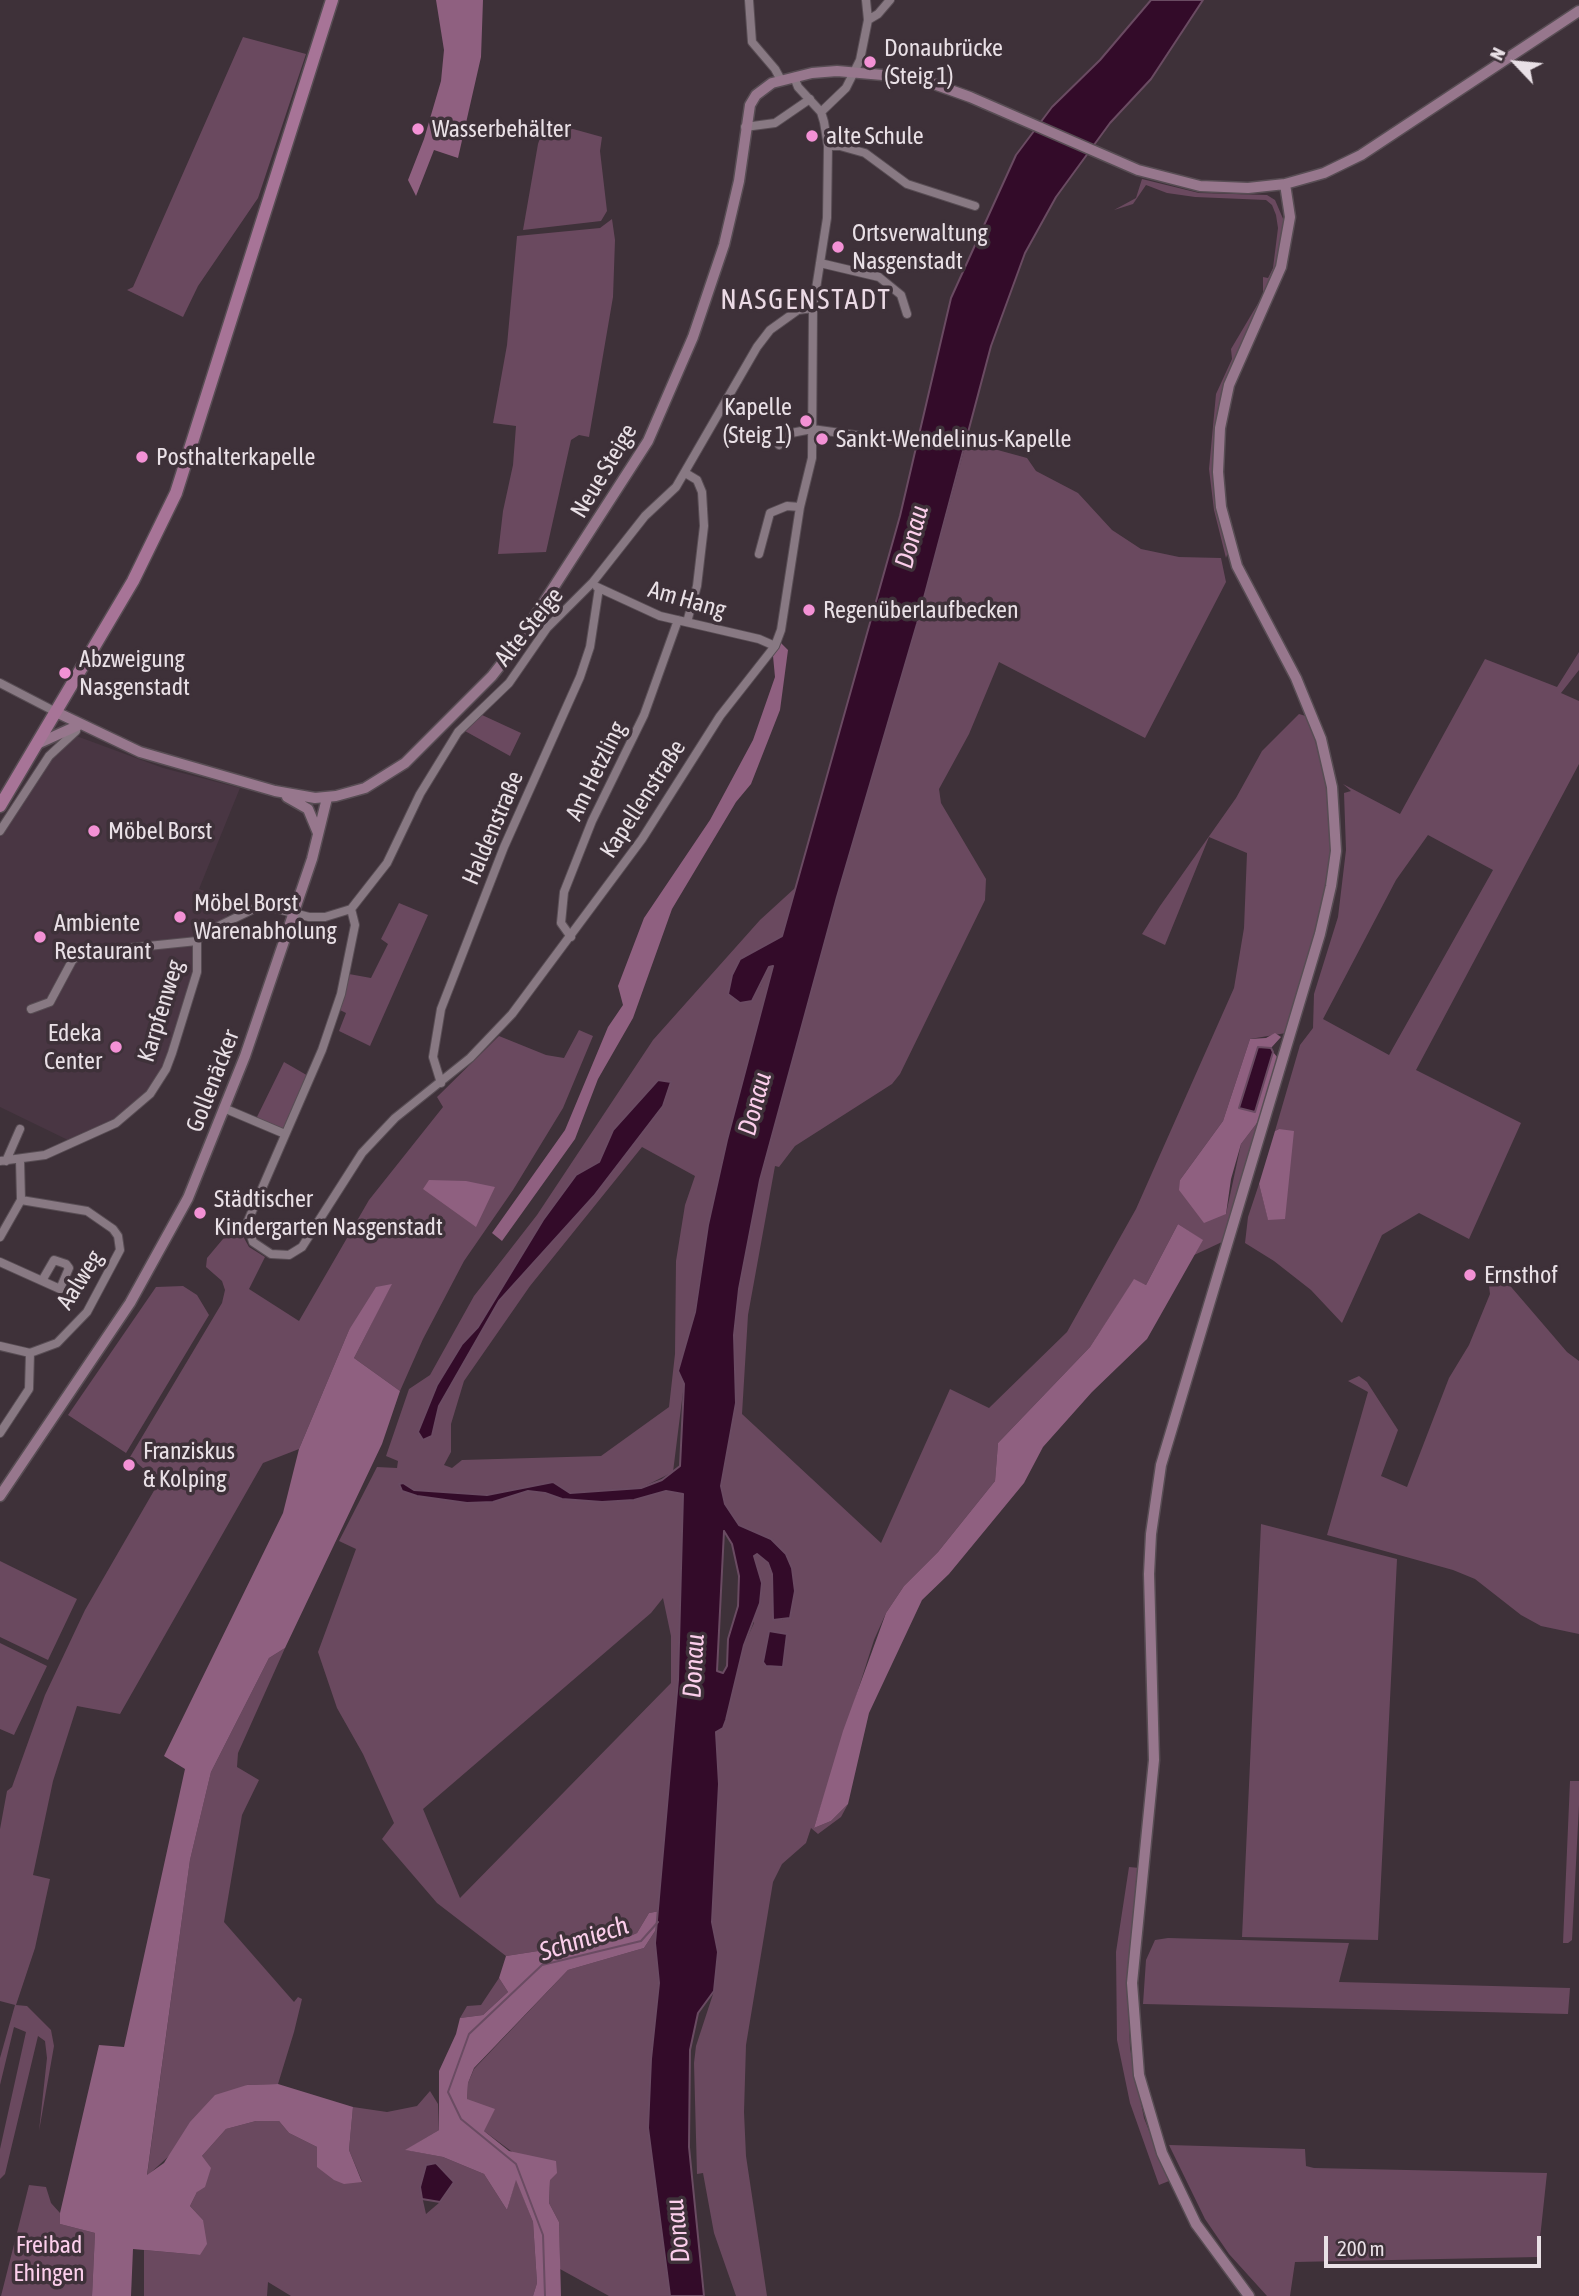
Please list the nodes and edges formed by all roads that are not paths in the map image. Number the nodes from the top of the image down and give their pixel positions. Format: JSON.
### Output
{"nodes":[{"id":1,"x":332,"y":0,"type":"edge"},
{"id":2,"x":750,"y":0,"type":"edge"},
{"id":3,"x":866,"y":0,"type":"edge"},
{"id":4,"x":890,"y":0,"type":"edge"},
{"id":5,"x":1579,"y":11,"type":"edge"},
{"id":6,"x":868,"y":20,"type":"junction"},
{"id":7,"x":855,"y":71,"type":"junction"},
{"id":8,"x":794,"y":77,"type":"junction"},
{"id":9,"x":780,"y":80,"type":"junction"},
{"id":10,"x":810,"y":99,"type":"junction"},
{"id":11,"x":821,"y":112,"type":"junction"},
{"id":12,"x":745,"y":127,"type":"junction"},
{"id":13,"x":828,"y":146,"type":"junction"},
{"id":14,"x":1285,"y":184,"type":"junction"},
{"id":15,"x":975,"y":206,"type":"dead end"},
{"id":16,"x":820,"y":263,"type":"junction"},
{"id":17,"x":813,"y":308,"type":"junction"},
{"id":18,"x":907,"y":314,"type":"dead end"},
{"id":19,"x":812,"y":429,"type":"junction"},
{"id":20,"x":890,"y":440,"type":"dead end"},
{"id":21,"x":779,"y":445,"type":"dead end"},
{"id":22,"x":687,"y":474,"type":"junction"},
{"id":23,"x":800,"y":507,"type":"junction"},
{"id":24,"x":759,"y":554,"type":"dead end"},
{"id":25,"x":596,"y":585,"type":"junction"},
{"id":26,"x":683,"y":621,"type":"junction"},
{"id":27,"x":775,"y":646,"type":"junction"},
{"id":28,"x":0,"y":683,"type":"edge"},
{"id":29,"x":56,"y":712,"type":"junction"},
{"id":30,"x":81,"y":726,"type":"junction"},
{"id":31,"x":37,"y":744,"type":"junction"},
{"id":32,"x":275,"y":790,"type":"junction"},
{"id":33,"x":327,"y":798,"type":"junction"},
{"id":34,"x":0,"y":806,"type":"edge"},
{"id":35,"x":0,"y":831,"type":"edge"},
{"id":36,"x":319,"y":835,"type":"junction"},
{"id":37,"x":351,"y":909,"type":"junction"},
{"id":38,"x":295,"y":912,"type":"junction"},
{"id":39,"x":570,"y":937,"type":"junction"},
{"id":40,"x":197,"y":941,"type":"junction"},
{"id":41,"x":31,"y":1009,"type":"dead end"},
{"id":42,"x":441,"y":1083,"type":"junction"},
{"id":43,"x":226,"y":1109,"type":"junction"},
{"id":44,"x":20,"y":1129,"type":"dead end"},
{"id":45,"x":285,"y":1134,"type":"junction"},
{"id":46,"x":20,"y":1160,"type":"junction"},
{"id":47,"x":3,"y":1161,"type":"edge"},
{"id":48,"x":21,"y":1200,"type":"junction"},
{"id":49,"x":0,"y":1237,"type":"edge"},
{"id":50,"x":0,"y":1262,"type":"edge"},
{"id":51,"x":43,"y":1279,"type":"dead end"},
{"id":52,"x":0,"y":1346,"type":"edge"},
{"id":53,"x":30,"y":1353,"type":"junction"},
{"id":54,"x":0,"y":1433,"type":"edge"},
{"id":55,"x":0,"y":1496,"type":"edge"},
{"id":56,"x":1249,"y":2296,"type":"edge"}],
"edges":[{"from":1,"to":29,"type":"main road"},
{"from":2,"to":9,"type":"street"},
{"from":3,"to":6,"type":"street"},
{"from":4,"to":6,"type":"street"},
{"from":5,"to":14,"type":"street","name":"Neue Steige"},
{"from":6,"to":7,"type":"street"},
{"from":7,"to":8,"type":"street","name":"Neue Steige"},
{"from":7,"to":11,"type":"street"},
{"from":7,"to":14,"type":"street","name":"Neue Steige"},
{"from":8,"to":9,"type":"street","name":"Neue Steige"},
{"from":8,"to":10,"type":"street","name":"Kapellenstraße"},
{"from":9,"to":12,"type":"street","name":"Neue Steige"},
{"from":10,"to":11,"type":"street","name":"Kapellenstraße"},
{"from":10,"to":12,"type":"street"},
{"from":11,"to":13,"type":"street","name":"Kapellenstraße"},
{"from":12,"to":33,"type":"street","name":"Neue Steige"},
{"from":13,"to":15,"type":"street"},
{"from":13,"to":16,"type":"street","name":"Kapellenstraße"},
{"from":14,"to":56,"type":"street"},
{"from":16,"to":17,"type":"street","name":"Kapellenstraße"},
{"from":16,"to":18,"type":"street"},
{"from":17,"to":19,"type":"street","name":"Kapellenstraße"},
{"from":17,"to":22,"type":"street","name":"Alte Steige"},
{"from":19,"to":20,"type":"street"},
{"from":19,"to":21,"type":"street"},
{"from":19,"to":23,"type":"street","name":"Kapellenstraße"},
{"from":22,"to":25,"type":"street","name":"Alte Steige"},
{"from":22,"to":26,"type":"street","name":"Am Hetzling"},
{"from":23,"to":24,"type":"street"},
{"from":23,"to":27,"type":"street","name":"Kapellenstraße"},
{"from":25,"to":26,"type":"street","name":"Am Hang"},
{"from":25,"to":37,"type":"street","name":"Alte Steige"},
{"from":25,"to":42,"type":"street","name":"Haldenstraße"},
{"from":26,"to":27,"type":"street","name":"Am Hang"},
{"from":26,"to":39,"type":"street","name":"Am Hetzling"},
{"from":27,"to":39,"type":"street","name":"Kapellenstraße"},
{"from":28,"to":29,"type":"street"},
{"from":29,"to":30,"type":"street","name":"Neue Steige"},
{"from":29,"to":31,"type":"main road"},
{"from":30,"to":31,"type":"street"},
{"from":30,"to":32,"type":"street","name":"Neue Steige"},
{"from":30,"to":35,"type":"street"},
{"from":31,"to":34,"type":"main road"},
{"from":32,"to":33,"type":"street","name":"Neue Steige"},
{"from":32,"to":36,"type":"street"},
{"from":33,"to":36,"type":"street","name":"Gollenäcker"},
{"from":36,"to":38,"type":"street","name":"Gollenäcker"},
{"from":37,"to":38,"type":"street"},
{"from":37,"to":45,"type":"street","name":"Kapellenstraße"},
{"from":38,"to":40,"type":"street","name":"Karpfenweg"},
{"from":38,"to":43,"type":"street","name":"Gollenäcker"},
{"from":39,"to":42,"type":"street","name":"Kapellenstraße"},
{"from":40,"to":41,"type":"street","name":"Karpfenweg"},
{"from":40,"to":46,"type":"street","name":"Karpfenweg"},
{"from":42,"to":45,"type":"street","name":"Kapellenstraße"},
{"from":43,"to":45,"type":"street"},
{"from":43,"to":55,"type":"street","name":"Gollenäcker"},
{"from":44,"to":47,"type":"street","name":"Karpfenweg"},
{"from":46,"to":47,"type":"street","name":"Karpfenweg"},
{"from":46,"to":48,"type":"street"},
{"from":48,"to":49,"type":"street"},
{"from":48,"to":53,"type":"street","name":"Aalweg"},
{"from":50,"to":51,"type":"street"},
{"from":52,"to":53,"type":"street"},
{"from":53,"to":54,"type":"street"}]}
